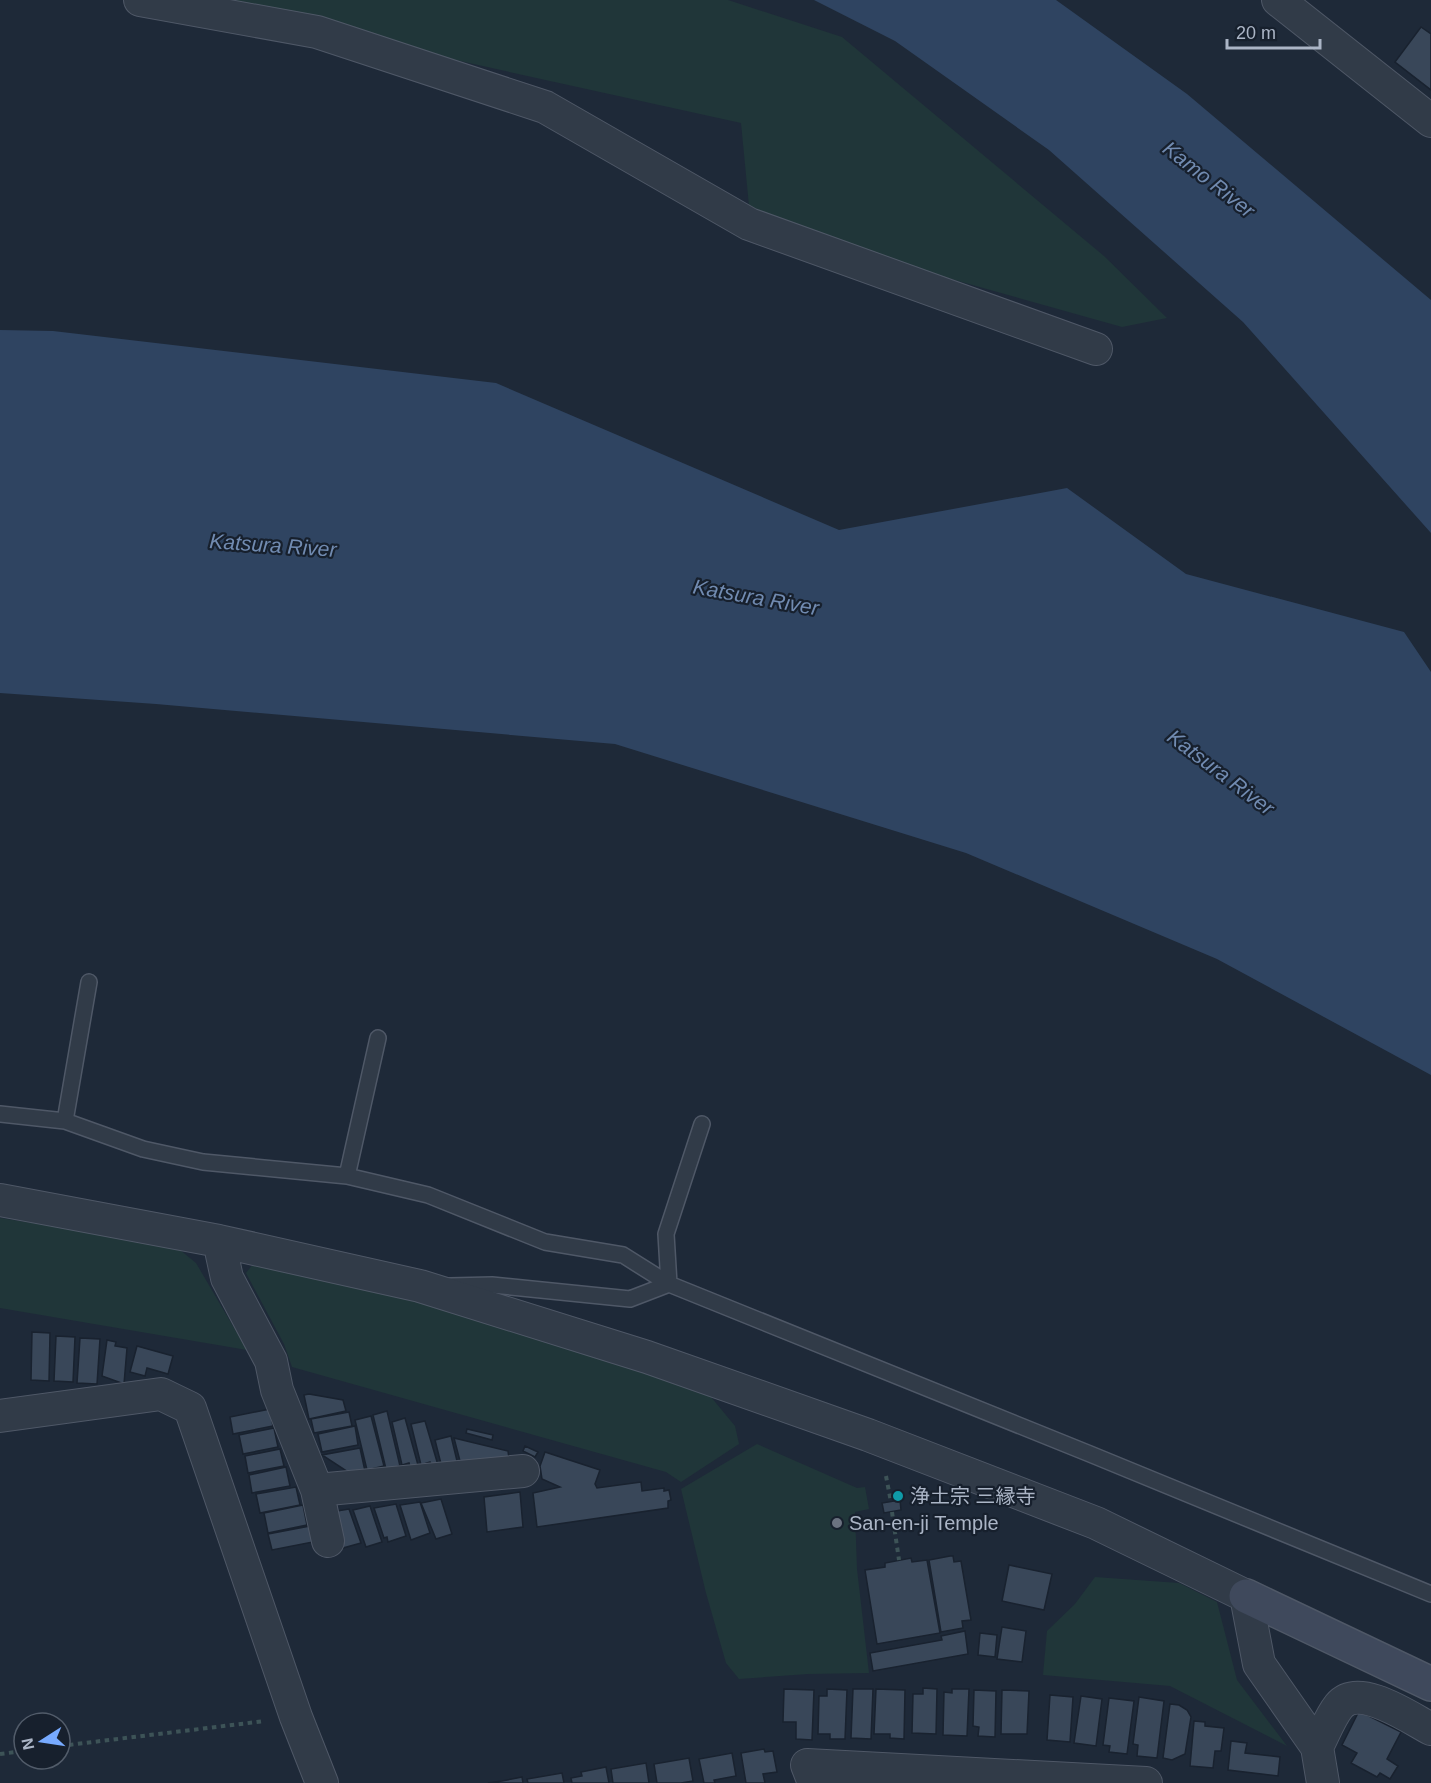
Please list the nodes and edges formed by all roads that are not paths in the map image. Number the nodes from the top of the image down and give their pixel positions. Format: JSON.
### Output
{"nodes":[{"id":1,"x":140,"y":0,"type":"edge"},
{"id":2,"x":1278,"y":0,"type":"edge"},
{"id":3,"x":1431,"y":121,"type":"edge"},
{"id":4,"x":1096,"y":349,"type":"dead end"},
{"id":5,"x":89,"y":982,"type":"dead end"},
{"id":6,"x":378,"y":1038,"type":"dead end"},
{"id":7,"x":0,"y":1114,"type":"edge"},
{"id":8,"x":65,"y":1121,"type":"junction"},
{"id":9,"x":702,"y":1124,"type":"dead end"},
{"id":10,"x":347,"y":1176,"type":"junction"},
{"id":11,"x":0,"y":1200,"type":"edge"},
{"id":12,"x":219,"y":1241,"type":"junction"},
{"id":13,"x":669,"y":1284,"type":"junction"},
{"id":14,"x":420,"y":1286,"type":"junction"},
{"id":15,"x":0,"y":1416,"type":"edge"},
{"id":16,"x":523,"y":1471,"type":"dead end"},
{"id":17,"x":317,"y":1490,"type":"junction"},
{"id":18,"x":328,"y":1541,"type":"dead end"},
{"id":19,"x":1431,"y":1594,"type":"edge"},
{"id":20,"x":1246,"y":1596,"type":"junction"},
{"id":21,"x":1431,"y":1684,"type":"edge"},
{"id":22,"x":1431,"y":1729,"type":"edge"},
{"id":23,"x":1317,"y":1747,"type":"junction"},
{"id":24,"x":322,"y":1783,"type":"edge"},
{"id":25,"x":814,"y":1783,"type":"edge"},
{"id":26,"x":1146,"y":1783,"type":"edge"},
{"id":27,"x":1323,"y":1783,"type":"edge"}],
"edges":[{"from":1,"to":4,"type":"street"},
{"from":2,"to":3,"type":"street"},
{"from":5,"to":8,"type":"lane"},
{"from":6,"to":10,"type":"lane"},
{"from":7,"to":8,"type":"lane"},
{"from":8,"to":10,"type":"lane"},
{"from":9,"to":13,"type":"lane"},
{"from":10,"to":13,"type":"lane"},
{"from":11,"to":12,"type":"street"},
{"from":12,"to":14,"type":"street"},
{"from":12,"to":17,"type":"street"},
{"from":13,"to":14,"type":"lane"},
{"from":13,"to":19,"type":"lane"},
{"from":14,"to":20,"type":"street"},
{"from":15,"to":24,"type":"street"},
{"from":16,"to":17,"type":"street"},
{"from":17,"to":18,"type":"street"},
{"from":20,"to":21,"type":"street"},
{"from":20,"to":23,"type":"street"},
{"from":22,"to":23,"type":"street"},
{"from":23,"to":27,"type":"street"},
{"from":25,"to":26,"type":"street"}]}
